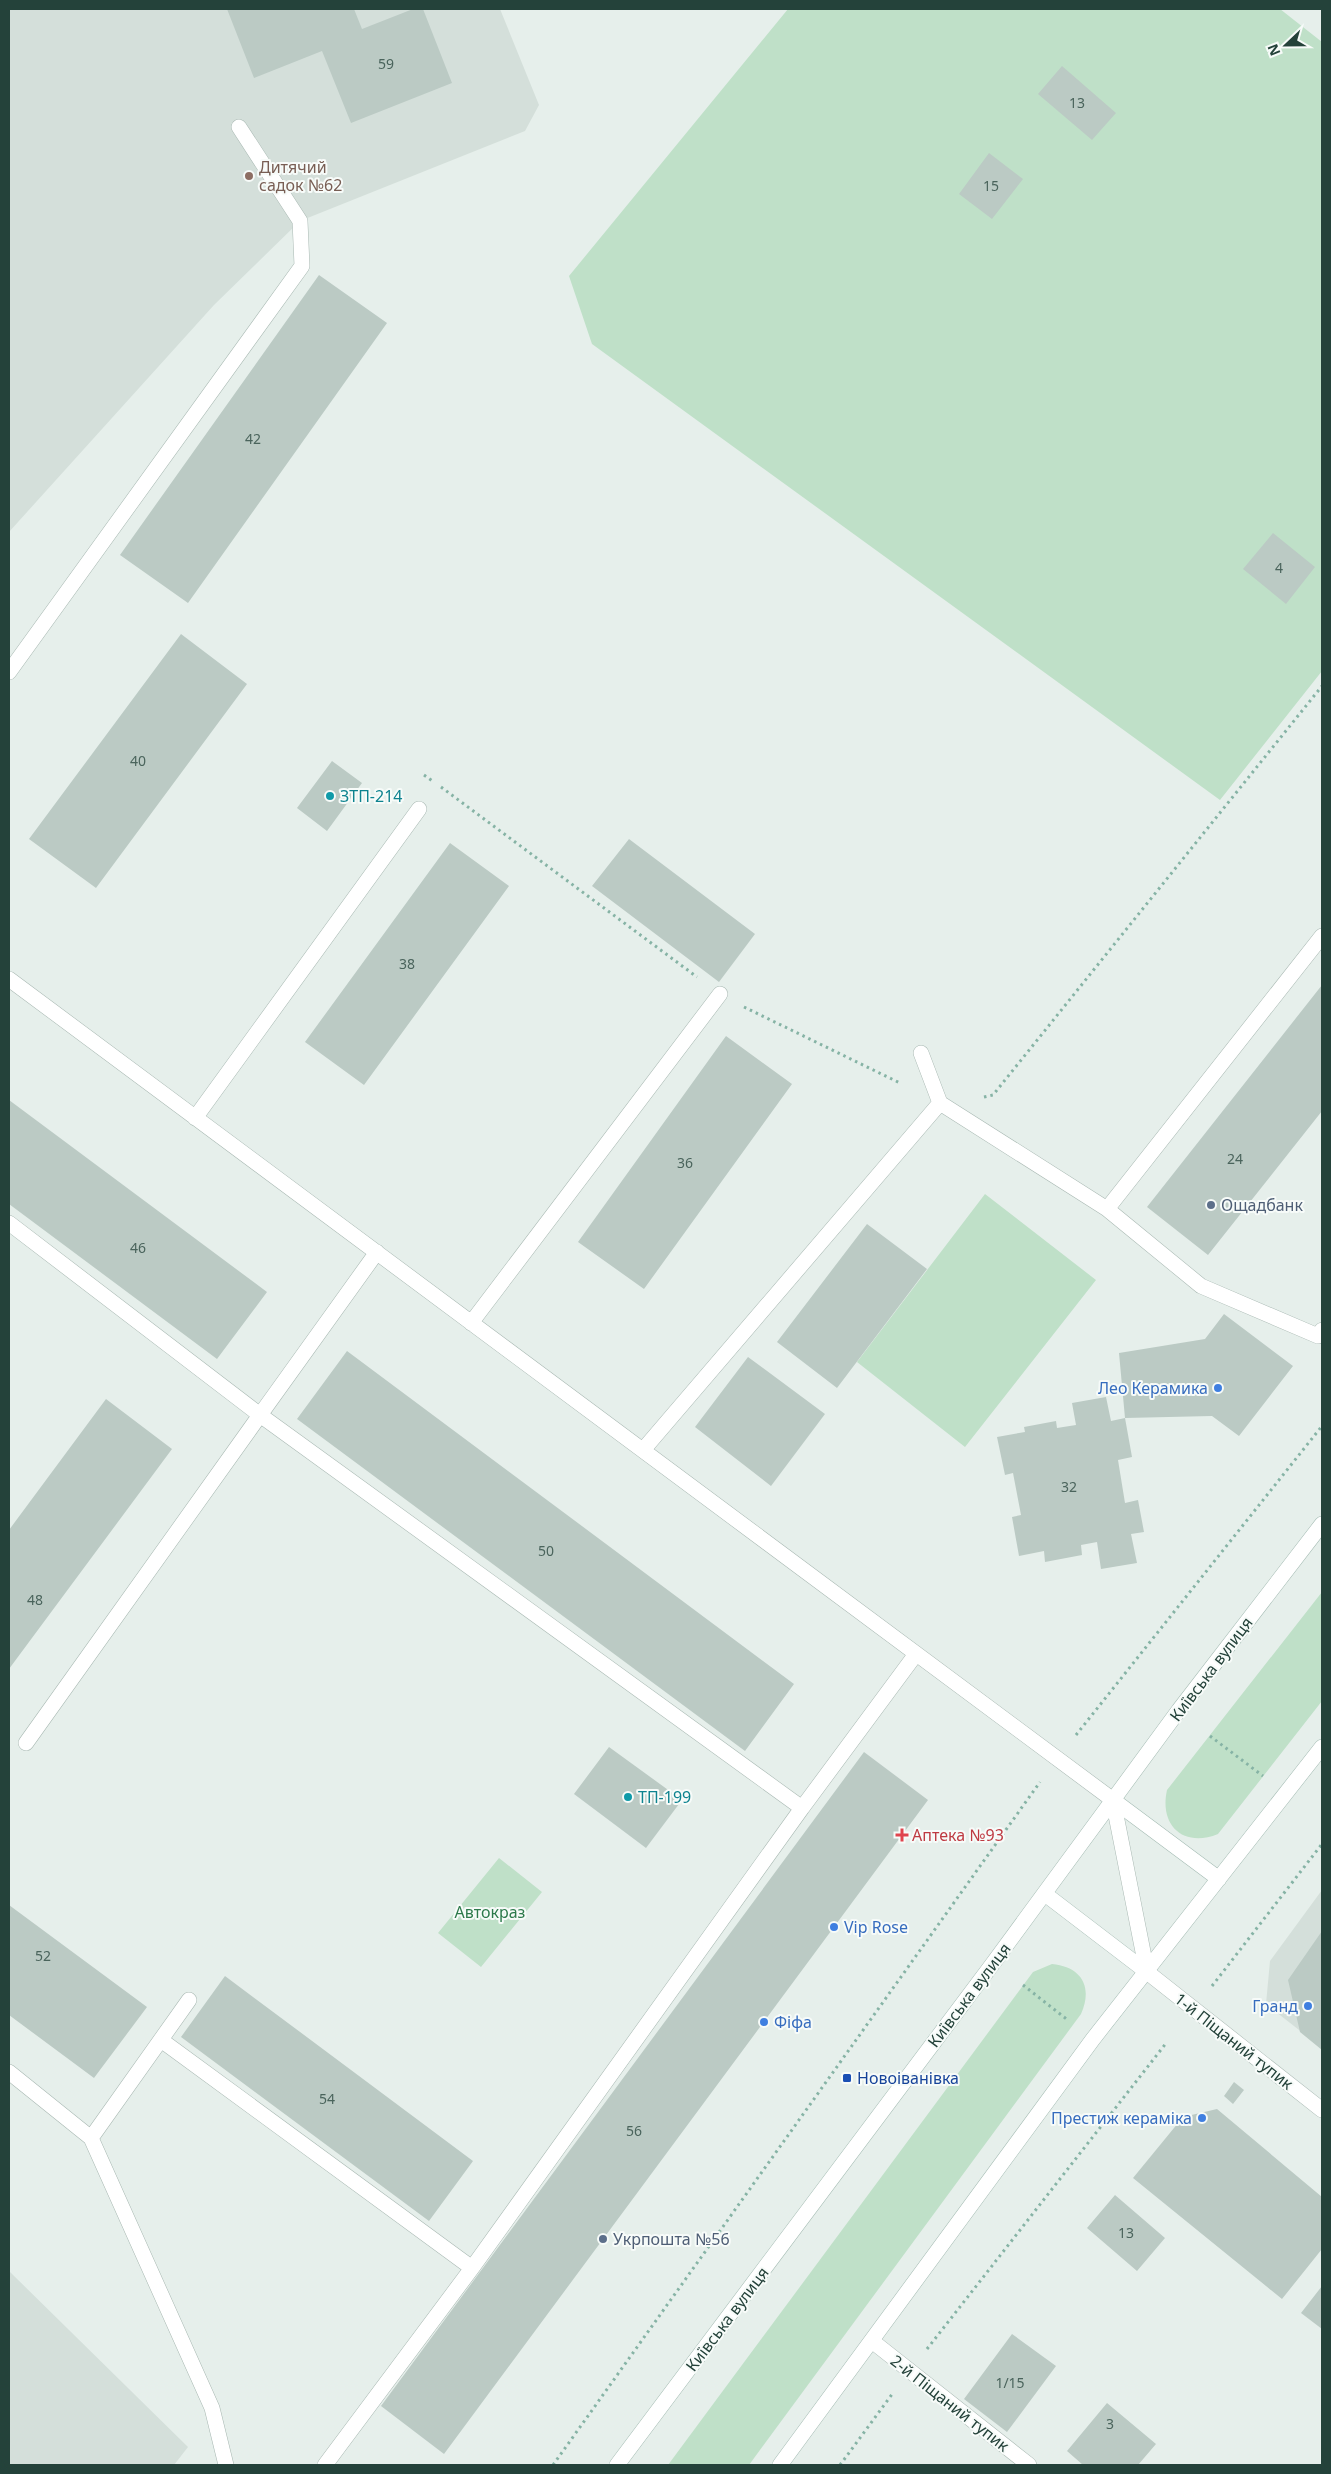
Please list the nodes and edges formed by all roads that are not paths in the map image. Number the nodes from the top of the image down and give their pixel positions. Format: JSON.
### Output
{"nodes":[{"id":1,"x":238,"y":127,"type":"dead end"},
{"id":2,"x":9,"y":672,"type":"edge"},
{"id":3,"x":419,"y":809,"type":"dead end"},
{"id":4,"x":1322,"y":936,"type":"edge"},
{"id":5,"x":9,"y":979,"type":"edge"},
{"id":6,"x":720,"y":994,"type":"road end"},
{"id":7,"x":921,"y":1053,"type":"dead end"},
{"id":8,"x":940,"y":1103,"type":"junction"},
{"id":9,"x":195,"y":1118,"type":"junction"},
{"id":10,"x":1107,"y":1209,"type":"junction"},
{"id":11,"x":9,"y":1224,"type":"edge"},
{"id":12,"x":377,"y":1252,"type":"junction"},
{"id":13,"x":471,"y":1323,"type":"junction"},
{"id":14,"x":1321,"y":1336,"type":"edge"},
{"id":15,"x":260,"y":1415,"type":"junction"},
{"id":16,"x":643,"y":1450,"type":"junction"},
{"id":17,"x":1322,"y":1524,"type":"edge"},
{"id":18,"x":916,"y":1654,"type":"junction"},
{"id":19,"x":26,"y":1743,"type":"dead end"},
{"id":20,"x":1322,"y":1747,"type":"edge"},
{"id":21,"x":1113,"y":1800,"type":"junction"},
{"id":22,"x":802,"y":1808,"type":"junction"},
{"id":23,"x":1219,"y":1880,"type":"junction"},
{"id":24,"x":1044,"y":1894,"type":"junction"},
{"id":25,"x":1147,"y":1972,"type":"junction"},
{"id":26,"x":189,"y":2000,"type":"dead end"},
{"id":27,"x":161,"y":2040,"type":"junction"},
{"id":28,"x":9,"y":2072,"type":"edge"},
{"id":29,"x":1322,"y":2110,"type":"edge"},
{"id":30,"x":91,"y":2138,"type":"junction"},
{"id":31,"x":472,"y":2268,"type":"junction"},
{"id":32,"x":872,"y":2341,"type":"junction"},
{"id":33,"x":226,"y":2465,"type":"edge"},
{"id":34,"x":325,"y":2465,"type":"edge"},
{"id":35,"x":617,"y":2465,"type":"edge"},
{"id":36,"x":780,"y":2465,"type":"edge"},
{"id":37,"x":1029,"y":2465,"type":"edge"}],
"edges":[{"from":1,"to":2,"type":"main road"},
{"from":3,"to":9,"type":"main road"},
{"from":4,"to":10,"type":"main road"},
{"from":5,"to":9,"type":"main road"},
{"from":6,"to":13,"type":"main road"},
{"from":7,"to":8,"type":"main road"},
{"from":8,"to":10,"type":"main road"},
{"from":8,"to":16,"type":"main road"},
{"from":9,"to":12,"type":"main road"},
{"from":10,"to":14,"type":"main road"},
{"from":11,"to":15,"type":"main road"},
{"from":12,"to":13,"type":"main road"},
{"from":12,"to":15,"type":"main road"},
{"from":13,"to":16,"type":"main road"},
{"from":15,"to":19,"type":"main road"},
{"from":15,"to":22,"type":"main road"},
{"from":16,"to":18,"type":"main road"},
{"from":17,"to":21,"type":"main road","name":"Київська вулиця"},
{"from":18,"to":21,"type":"main road"},
{"from":18,"to":22,"type":"main road"},
{"from":20,"to":23,"type":"main road"},
{"from":21,"to":23,"type":"main road"},
{"from":21,"to":24,"type":"main road","name":"Київська вулиця"},
{"from":21,"to":25,"type":"main road"},
{"from":22,"to":31,"type":"main road"},
{"from":23,"to":25,"type":"main road"},
{"from":24,"to":25,"type":"main road","name":"1-й Піщаний тупик"},
{"from":24,"to":35,"type":"main road","name":"Київська вулиця"},
{"from":25,"to":29,"type":"main road","name":"1-й Піщаний тупик"},
{"from":25,"to":32,"type":"main road"},
{"from":26,"to":27,"type":"main road"},
{"from":27,"to":30,"type":"main road"},
{"from":27,"to":31,"type":"main road"},
{"from":28,"to":30,"type":"main road"},
{"from":30,"to":33,"type":"main road"},
{"from":31,"to":34,"type":"main road"},
{"from":32,"to":36,"type":"main road"},
{"from":32,"to":37,"type":"main road","name":"2-й Піщаний тупик"}]}
